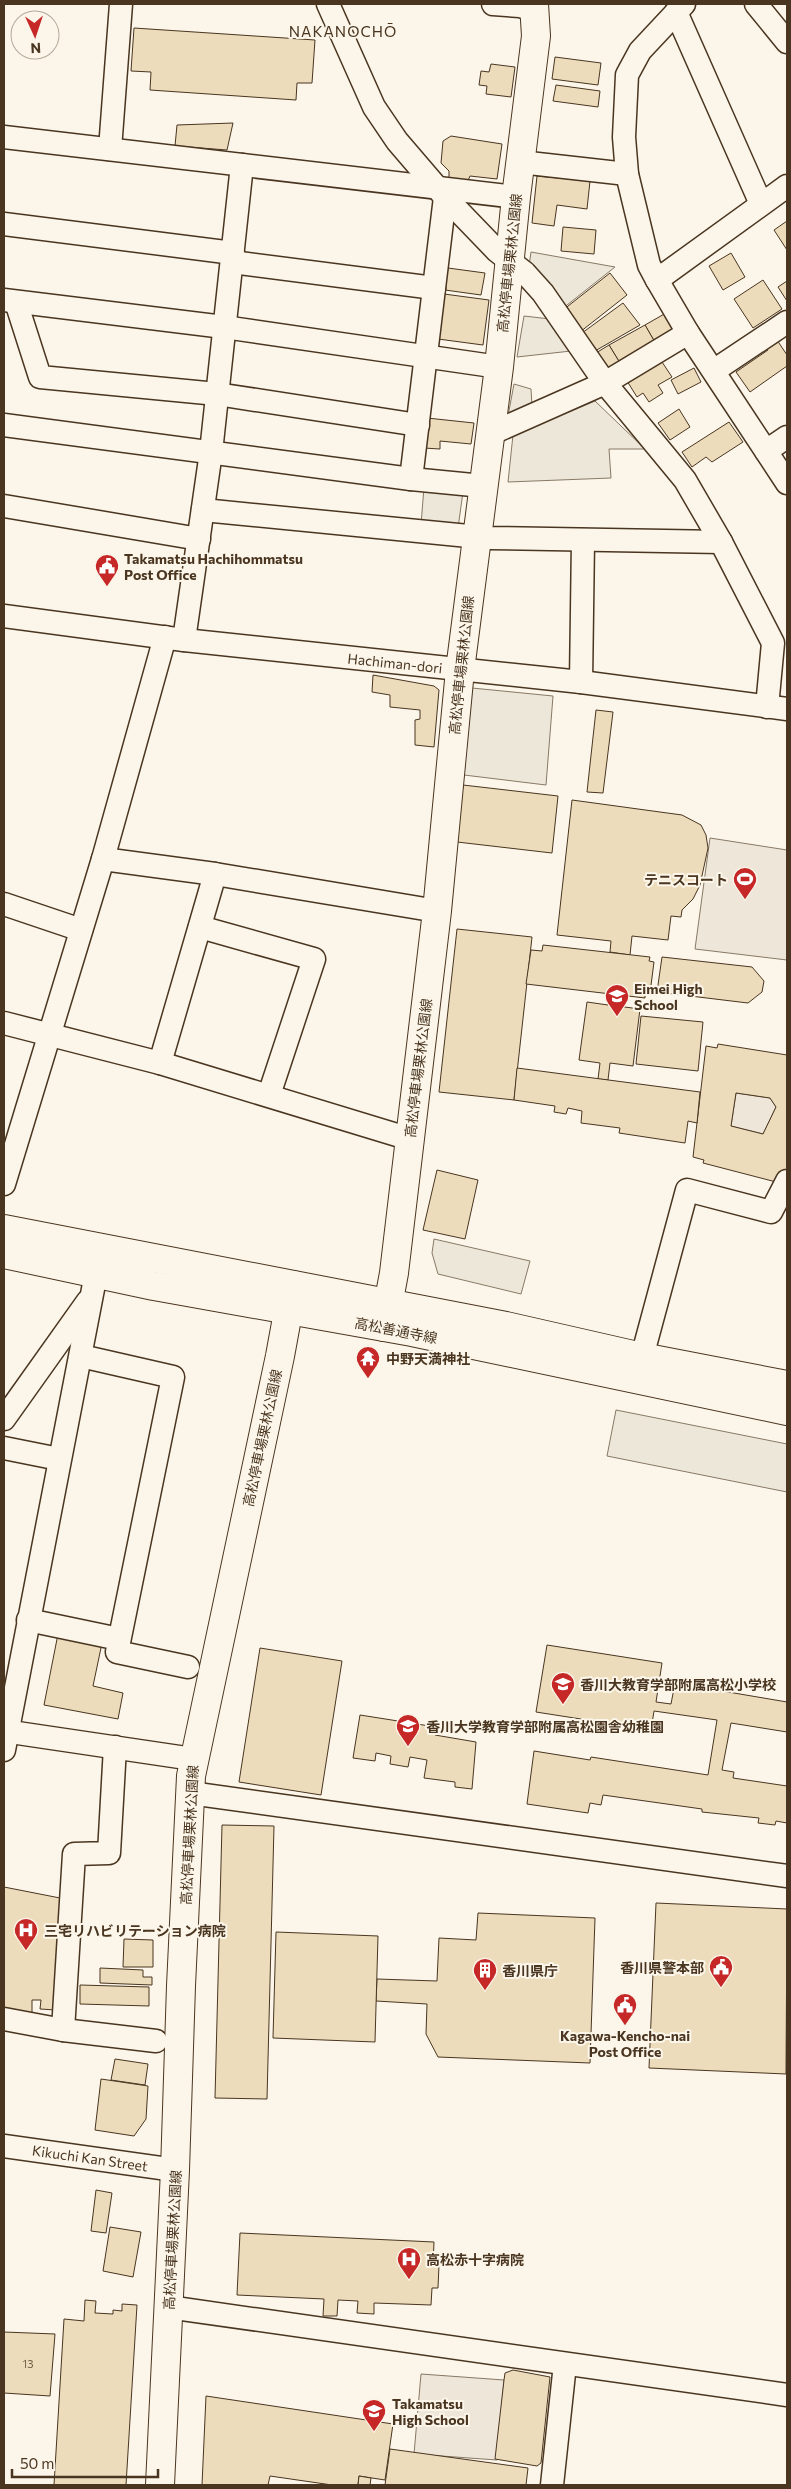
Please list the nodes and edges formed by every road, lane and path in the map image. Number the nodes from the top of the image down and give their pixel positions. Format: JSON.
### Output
{"nodes":[{"id":1,"x":121,"y":4,"type":"edge"},
{"id":2,"x":328,"y":4,"type":"edge"},
{"id":3,"x":493,"y":4,"type":"edge"},
{"id":4,"x":756,"y":4,"type":"edge"},
{"id":5,"x":535,"y":7,"type":"edge"},
{"id":6,"x":680,"y":8,"type":"edge"},
{"id":7,"x":787,"y":42,"type":"edge"},
{"id":8,"x":4,"y":137,"type":"edge"},
{"id":9,"x":110,"y":150,"type":"junction"},
{"id":10,"x":520,"y":162,"type":"junction"},
{"id":11,"x":242,"y":165,"type":"junction"},
{"id":12,"x":628,"y":174,"type":"junction"},
{"id":13,"x":787,"y":186,"type":"edge"},
{"id":14,"x":440,"y":192,"type":"junction"},
{"id":15,"x":516,"y":197,"type":"junction"},
{"id":16,"x":761,"y":204,"type":"junction"},
{"id":17,"x":4,"y":224,"type":"edge"},
{"id":18,"x":233,"y":257,"type":"junction"},
{"id":19,"x":510,"y":262,"type":"junction"},
{"id":20,"x":657,"y":280,"type":"junction"},
{"id":21,"x":434,"y":288,"type":"junction"},
{"id":22,"x":10,"y":301,"type":"edge"},
{"id":23,"x":787,"y":322,"type":"edge"},
{"id":24,"x":224,"y":327,"type":"junction"},
{"id":25,"x":688,"y":333,"type":"junction"},
{"id":26,"x":427,"y":355,"type":"junction"},
{"id":27,"x":499,"y":366,"type":"junction"},
{"id":28,"x":715,"y":370,"type":"junction"},
{"id":29,"x":605,"y":383,"type":"junction"},
{"id":30,"x":217,"y":394,"type":"junction"},
{"id":31,"x":4,"y":425,"type":"edge"},
{"id":32,"x":418,"y":425,"type":"junction"},
{"id":33,"x":490,"y":434,"type":"junction"},
{"id":34,"x":787,"y":437,"type":"edge"},
{"id":35,"x":766,"y":451,"type":"junction"},
{"id":36,"x":211,"y":452,"type":"junction"},
{"id":37,"x":411,"y":479,"type":"junction"},
{"id":38,"x":787,"y":483,"type":"edge"},
{"id":39,"x":482,"y":486,"type":"junction"},
{"id":40,"x":4,"y":506,"type":"edge"},
{"id":41,"x":203,"y":510,"type":"junction"},
{"id":42,"x":476,"y":536,"type":"junction"},
{"id":43,"x":199,"y":539,"type":"junction"},
{"id":44,"x":583,"y":540,"type":"junction"},
{"id":45,"x":722,"y":542,"type":"junction"},
{"id":46,"x":4,"y":616,"type":"edge"},
{"id":47,"x":175,"y":638,"type":"junction"},
{"id":48,"x":780,"y":639,"type":"edge"},
{"id":49,"x":460,"y":670,"type":"junction"},
{"id":50,"x":581,"y":682,"type":"junction"},
{"id":51,"x":777,"y":708,"type":"edge"},
{"id":52,"x":103,"y":859,"type":"junction"},
{"id":53,"x":215,"y":874,"type":"junction"},
{"id":54,"x":4,"y":904,"type":"edge"},
{"id":55,"x":437,"y":911,"type":"junction"},
{"id":56,"x":200,"y":927,"type":"junction"},
{"id":57,"x":81,"y":930,"type":"junction"},
{"id":58,"x":4,"y":1023,"type":"edge"},
{"id":59,"x":50,"y":1036,"type":"junction"},
{"id":60,"x":160,"y":1063,"type":"junction"},
{"id":61,"x":268,"y":1095,"type":"junction"},
{"id":62,"x":410,"y":1139,"type":"junction"},
{"id":63,"x":787,"y":1181,"type":"edge"},
{"id":64,"x":4,"y":1184,"type":"edge"},
{"id":65,"x":779,"y":1214,"type":"edge"},
{"id":66,"x":4,"y":1229,"type":"edge"},
{"id":67,"x":4,"y":1254,"type":"edge"},
{"id":68,"x":96,"y":1273,"type":"junction"},
{"id":69,"x":293,"y":1285,"type":"junction"},
{"id":70,"x":288,"y":1311,"type":"junction"},
{"id":71,"x":387,"y":1315,"type":"junction"},
{"id":72,"x":81,"y":1356,"type":"junction"},
{"id":73,"x":642,"y":1357,"type":"junction"},
{"id":74,"x":787,"y":1385,"type":"edge"},
{"id":75,"x":787,"y":1411,"type":"edge"},
{"id":76,"x":4,"y":1419,"type":"edge"},
{"id":77,"x":4,"y":1448,"type":"edge"},
{"id":78,"x":59,"y":1459,"type":"junction"},
{"id":79,"x":28,"y":1620,"type":"junction"},
{"id":80,"x":119,"y":1639,"type":"junction"},
{"id":81,"x":12,"y":1655,"type":"edge"},
{"id":82,"x":188,"y":1668,"type":"dead end"},
{"id":83,"x":5,"y":1738,"type":"edge"},
{"id":84,"x":115,"y":1747,"type":"junction"},
{"id":85,"x":193,"y":1759,"type":"junction"},
{"id":86,"x":190,"y":1793,"type":"junction"},
{"id":87,"x":787,"y":1876,"type":"edge"},
{"id":88,"x":4,"y":2019,"type":"edge"},
{"id":89,"x":63,"y":2030,"type":"junction"},
{"id":90,"x":156,"y":2041,"type":"dead end"},
{"id":91,"x":4,"y":2146,"type":"edge"},
{"id":92,"x":176,"y":2170,"type":"junction"},
{"id":93,"x":168,"y":2307,"type":"junction"},
{"id":94,"x":565,"y":2364,"type":"junction"},
{"id":95,"x":787,"y":2395,"type":"edge"},
{"id":96,"x":160,"y":2485,"type":"edge"},
{"id":97,"x":552,"y":2485,"type":"edge"}],
"edges":[{"from":1,"to":9,"type":"street"},
{"from":2,"to":14,"type":"street"},
{"from":3,"to":5,"type":"street"},
{"from":4,"to":7,"type":"street"},
{"from":5,"to":10,"type":"main road","name":"高松停車場栗林公園線"},
{"from":6,"to":12,"type":"street"},
{"from":6,"to":16,"type":"street"},
{"from":8,"to":9,"type":"street"},
{"from":9,"to":11,"type":"street"},
{"from":10,"to":12,"type":"street"},
{"from":10,"to":15,"type":"main road","name":"高松停車場栗林公園線"},
{"from":11,"to":14,"type":"street"},
{"from":11,"to":18,"type":"street"},
{"from":12,"to":20,"type":"street"},
{"from":13,"to":16,"type":"street"},
{"from":14,"to":15,"type":"street"},
{"from":14,"to":19,"type":"street"},
{"from":14,"to":21,"type":"street"},
{"from":15,"to":19,"type":"main road","name":"高松停車場栗林公園線"},
{"from":16,"to":20,"type":"street"},
{"from":17,"to":18,"type":"street"},
{"from":18,"to":21,"type":"street"},
{"from":18,"to":24,"type":"street"},
{"from":19,"to":27,"type":"main road","name":"高松停車場栗林公園線"},
{"from":19,"to":29,"type":"street"},
{"from":20,"to":25,"type":"street"},
{"from":21,"to":26,"type":"street"},
{"from":22,"to":24,"type":"street"},
{"from":22,"to":30,"type":"street"},
{"from":23,"to":28,"type":"street"},
{"from":24,"to":26,"type":"street"},
{"from":24,"to":30,"type":"street"},
{"from":25,"to":28,"type":"street"},
{"from":25,"to":29,"type":"street"},
{"from":26,"to":27,"type":"street"},
{"from":26,"to":32,"type":"street"},
{"from":27,"to":33,"type":"main road","name":"高松停車場栗林公園線"},
{"from":28,"to":35,"type":"street"},
{"from":29,"to":33,"type":"street"},
{"from":29,"to":45,"type":"street"},
{"from":30,"to":32,"type":"street"},
{"from":30,"to":36,"type":"street"},
{"from":31,"to":36,"type":"street"},
{"from":32,"to":37,"type":"street"},
{"from":33,"to":39,"type":"main road","name":"高松停車場栗林公園線"},
{"from":34,"to":35,"type":"street"},
{"from":35,"to":38,"type":"street"},
{"from":36,"to":37,"type":"street"},
{"from":36,"to":41,"type":"street"},
{"from":37,"to":39,"type":"street"},
{"from":39,"to":42,"type":"main road","name":"高松停車場栗林公園線"},
{"from":40,"to":43,"type":"street"},
{"from":41,"to":42,"type":"street"},
{"from":41,"to":43,"type":"street"},
{"from":42,"to":44,"type":"street"},
{"from":42,"to":49,"type":"main road","name":"高松停車場栗林公園線"},
{"from":43,"to":47,"type":"street"},
{"from":44,"to":45,"type":"street"},
{"from":44,"to":50,"type":"street"},
{"from":45,"to":48,"type":"street"},
{"from":46,"to":47,"type":"street","name":"Hachiman-dori"},
{"from":47,"to":49,"type":"street","name":"Hachiman-dori"},
{"from":47,"to":52,"type":"street"},
{"from":48,"to":51,"type":"street"},
{"from":49,"to":50,"type":"street","name":"Hachiman-dori"},
{"from":49,"to":55,"type":"main road","name":"高松停車場栗林公園線"},
{"from":50,"to":51,"type":"street","name":"Hachiman-dori"},
{"from":52,"to":53,"type":"street"},
{"from":52,"to":57,"type":"street"},
{"from":53,"to":55,"type":"street"},
{"from":53,"to":56,"type":"street"},
{"from":54,"to":57,"type":"street"},
{"from":55,"to":62,"type":"main road","name":"高松停車場栗林公園線"},
{"from":56,"to":60,"type":"street"},
{"from":56,"to":61,"type":"street"},
{"from":57,"to":59,"type":"street"},
{"from":58,"to":59,"type":"street"},
{"from":59,"to":60,"type":"street"},
{"from":59,"to":64,"type":"street"},
{"from":60,"to":61,"type":"street"},
{"from":61,"to":62,"type":"street"},
{"from":62,"to":71,"type":"main road","name":"高松停車場栗林公園線"},
{"from":63,"to":65,"type":"street"},
{"from":65,"to":73,"type":"street"},
{"from":66,"to":68,"type":"main road","name":"高松善通寺線"},
{"from":67,"to":68,"type":"main road","name":"高松善通寺線"},
{"from":68,"to":69,"type":"main road","name":"高松善通寺線"},
{"from":68,"to":70,"type":"main road","name":"高松善通寺線"},
{"from":68,"to":72,"type":"street"},
{"from":68,"to":76,"type":"street"},
{"from":69,"to":70,"type":"main road","name":"高松停車場栗林公園線"},
{"from":69,"to":71,"type":"main road","name":"高松善通寺線"},
{"from":70,"to":71,"type":"main road","name":"高松善通寺線"},
{"from":70,"to":85,"type":"main road","name":"高松停車場栗林公園線"},
{"from":71,"to":73,"type":"main road","name":"高松善通寺線"},
{"from":71,"to":75,"type":"main road","name":"高松善通寺線"},
{"from":72,"to":78,"type":"street"},
{"from":72,"to":80,"type":"street"},
{"from":73,"to":74,"type":"main road","name":"高松善通寺線"},
{"from":77,"to":78,"type":"street"},
{"from":78,"to":79,"type":"street"},
{"from":79,"to":80,"type":"street"},
{"from":79,"to":81,"type":"street"},
{"from":80,"to":82,"type":"street"},
{"from":81,"to":83,"type":"street"},
{"from":83,"to":84,"type":"street"},
{"from":84,"to":85,"type":"street"},
{"from":84,"to":89,"type":"street"},
{"from":85,"to":86,"type":"main road","name":"高松停車場栗林公園線"},
{"from":86,"to":87,"type":"street"},
{"from":86,"to":92,"type":"main road","name":"高松停車場栗林公園線"},
{"from":88,"to":89,"type":"street"},
{"from":89,"to":90,"type":"street"},
{"from":91,"to":92,"type":"street","name":"Kikuchi Kan Street"},
{"from":92,"to":93,"type":"main road","name":"高松停車場栗林公園線"},
{"from":93,"to":94,"type":"street"},
{"from":93,"to":96,"type":"main road","name":"高松停車場栗林公園線"},
{"from":94,"to":95,"type":"street"},
{"from":94,"to":97,"type":"street"}]}
